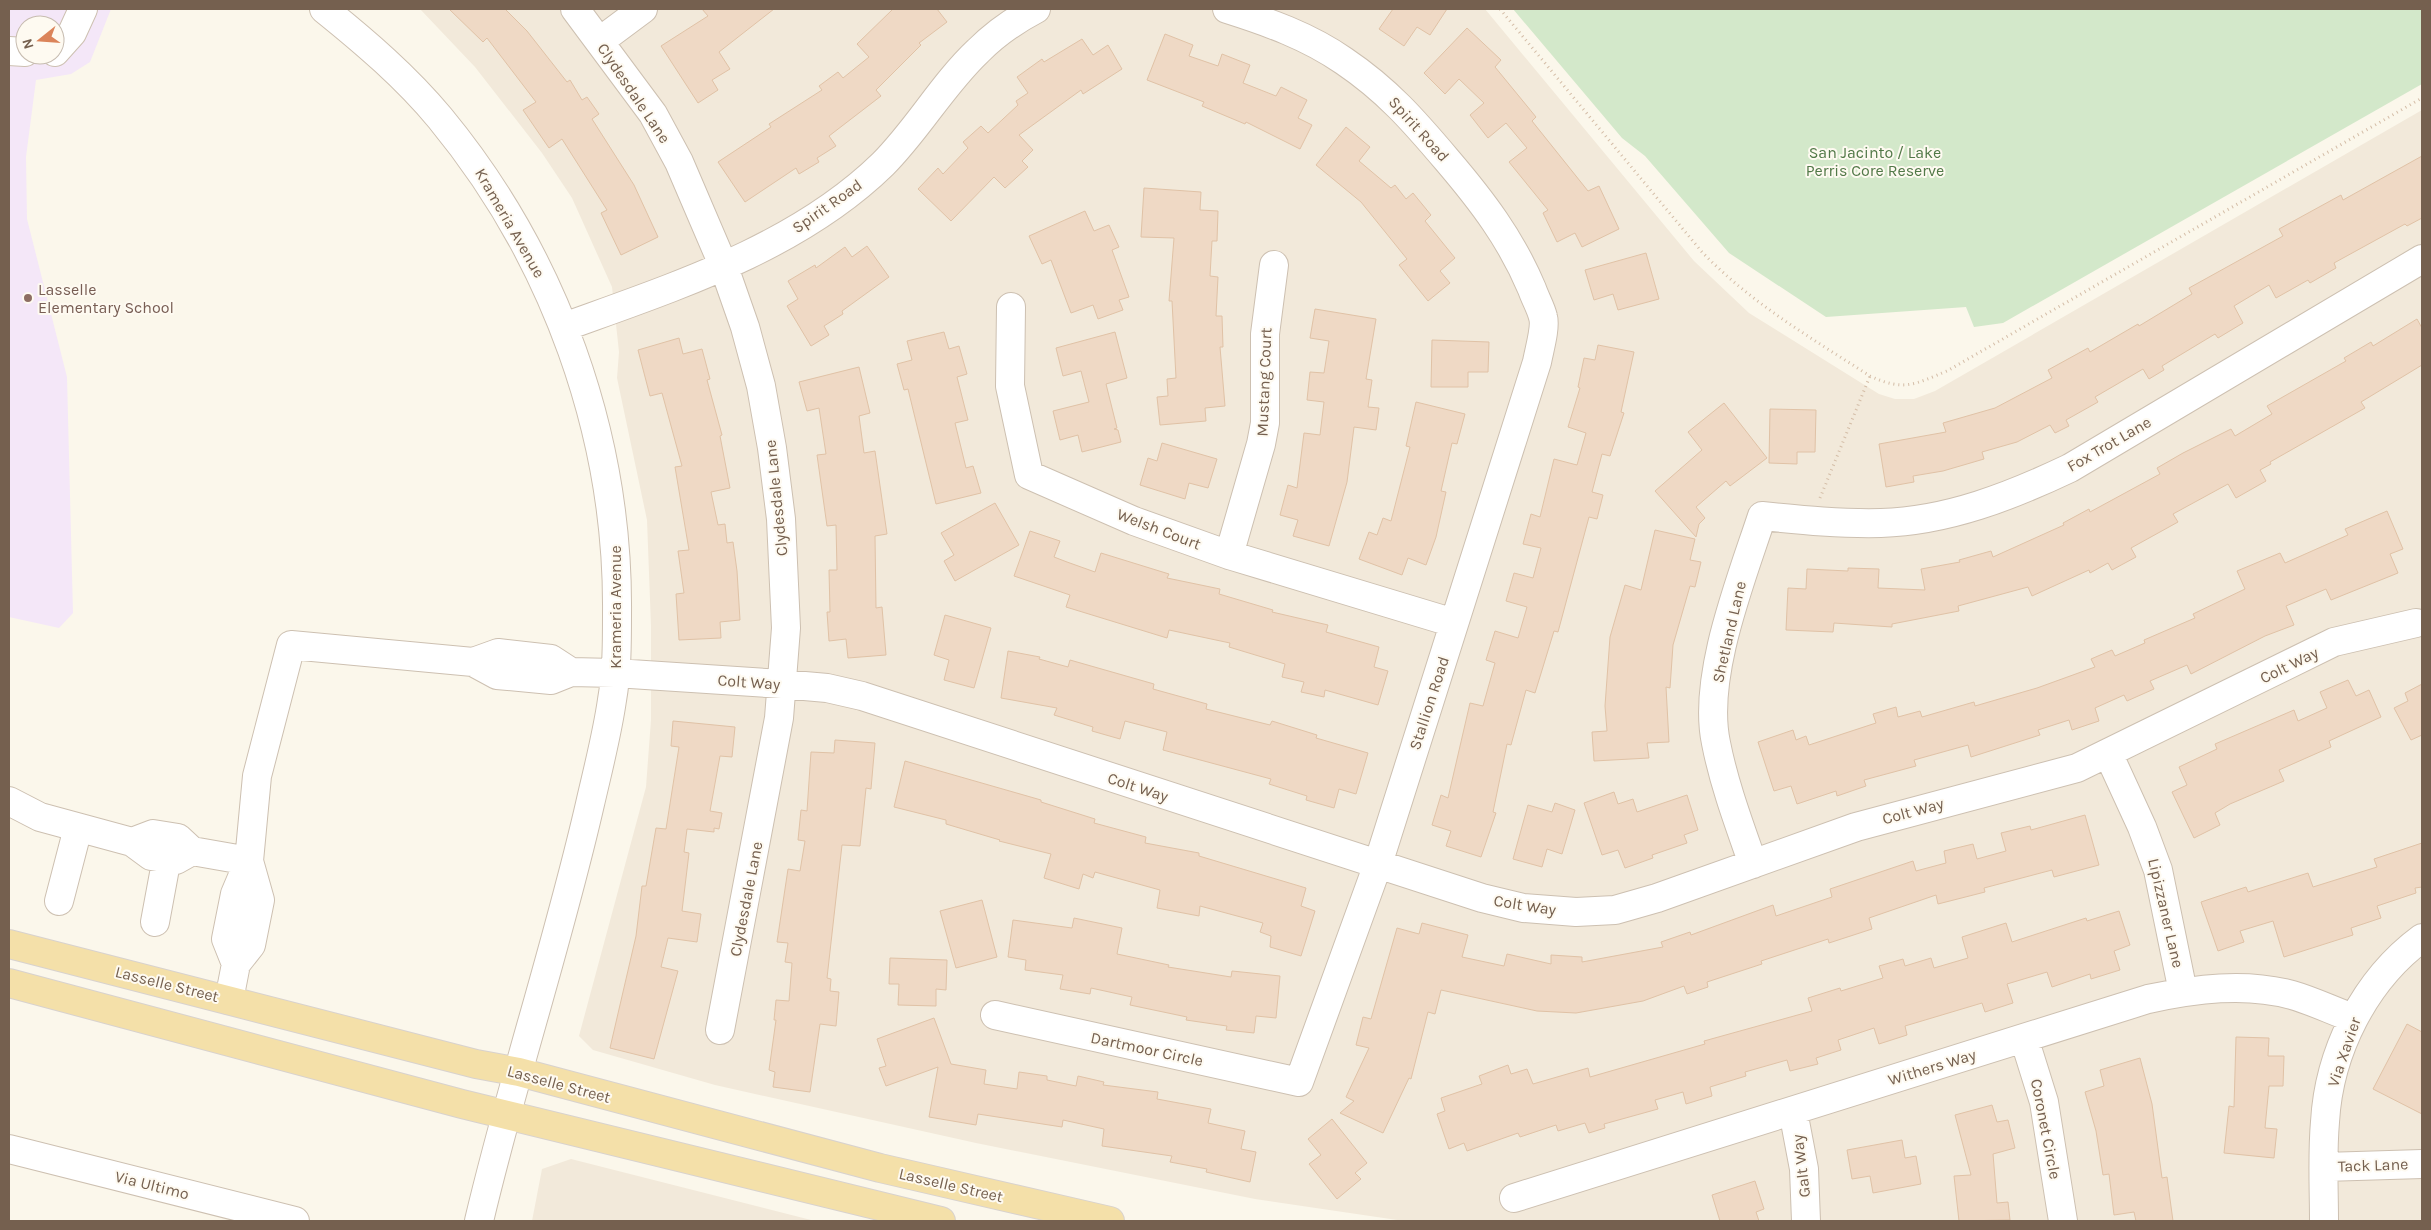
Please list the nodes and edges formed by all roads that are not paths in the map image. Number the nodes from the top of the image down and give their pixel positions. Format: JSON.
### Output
{"nodes":[{"id":1,"x":83,"y":9,"type":"edge"},
{"id":2,"x":324,"y":9,"type":"edge"},
{"id":3,"x":575,"y":9,"type":"edge"},
{"id":4,"x":643,"y":9,"type":"edge"},
{"id":5,"x":1036,"y":9,"type":"edge"},
{"id":6,"x":1227,"y":9,"type":"edge"},
{"id":7,"x":65,"y":41,"type":"edge"},
{"id":8,"x":600,"y":41,"type":"junction"},
{"id":9,"x":2422,"y":260,"type":"edge"},
{"id":10,"x":1274,"y":265,"type":"dead end"},
{"id":11,"x":724,"y":267,"type":"junction"},
{"id":12,"x":1010,"y":307,"type":"dead end"},
{"id":13,"x":1544,"y":319,"type":"joint"},
{"id":14,"x":564,"y":327,"type":"junction"},
{"id":15,"x":1762,"y":516,"type":"joint"},
{"id":16,"x":1229,"y":555,"type":"junction"},
{"id":17,"x":1454,"y":623,"type":"junction"},
{"id":18,"x":2416,"y":624,"type":"dead end"},
{"id":19,"x":615,"y":673,"type":"junction"},
{"id":20,"x":782,"y":684,"type":"junction"},
{"id":21,"x":2108,"y":753,"type":"junction"},
{"id":22,"x":9,"y":801,"type":"edge"},
{"id":23,"x":78,"y":828,"type":"junction"},
{"id":24,"x":177,"y":849,"type":"junction"},
{"id":25,"x":249,"y":861,"type":"junction"},
{"id":26,"x":1378,"y":864,"type":"junction"},
{"id":27,"x":1753,"y":864,"type":"junction"},
{"id":28,"x":59,"y":901,"type":"dead end"},
{"id":29,"x":155,"y":922,"type":"dead end"},
{"id":30,"x":2422,"y":938,"type":"edge"},
{"id":31,"x":9,"y":944,"type":"edge"},
{"id":32,"x":9,"y":983,"type":"edge"},
{"id":33,"x":2183,"y":992,"type":"junction"},
{"id":34,"x":228,"y":1000,"type":"junction"},
{"id":35,"x":995,"y":1015,"type":"dead end"},
{"id":36,"x":2353,"y":1018,"type":"junction"},
{"id":37,"x":720,"y":1030,"type":"dead end"},
{"id":38,"x":2024,"y":1038,"type":"junction"},
{"id":39,"x":519,"y":1072,"type":"junction"},
{"id":40,"x":1299,"y":1082,"type":"joint"},
{"id":41,"x":1793,"y":1110,"type":"junction"},
{"id":42,"x":507,"y":1115,"type":"junction"},
{"id":43,"x":9,"y":1149,"type":"edge"},
{"id":44,"x":2422,"y":1164,"type":"edge"},
{"id":45,"x":2324,"y":1167,"type":"junction"},
{"id":46,"x":1514,"y":1198,"type":"dead end"},
{"id":47,"x":294,"y":1221,"type":"edge"},
{"id":48,"x":480,"y":1221,"type":"edge"},
{"id":49,"x":941,"y":1221,"type":"edge"},
{"id":50,"x":1110,"y":1221,"type":"edge"},
{"id":51,"x":1806,"y":1221,"type":"edge"},
{"id":52,"x":2063,"y":1221,"type":"edge"},
{"id":53,"x":2324,"y":1221,"type":"edge"}],
"edges":[{"from":1,"to":7,"type":"street"},
{"from":2,"to":14,"type":"street","name":"Krameria Avenue"},
{"from":3,"to":8,"type":"street","name":"Clydesdale Lane"},
{"from":4,"to":8,"type":"street"},
{"from":5,"to":11,"type":"street","name":"Spirit Road"},
{"from":6,"to":13,"type":"street","name":"Spirit Road"},
{"from":8,"to":11,"type":"street","name":"Clydesdale Lane"},
{"from":9,"to":15,"type":"street","name":"Fox Trot Lane"},
{"from":10,"to":16,"type":"street","name":"Mustang Court"},
{"from":11,"to":14,"type":"street","name":"Spirit Road"},
{"from":11,"to":20,"type":"street","name":"Clydesdale Lane"},
{"from":12,"to":16,"type":"street","name":"Welsh Court"},
{"from":13,"to":17,"type":"street","name":"Stallion Road"},
{"from":14,"to":19,"type":"street","name":"Krameria Avenue"},
{"from":15,"to":27,"type":"street","name":"Shetland Lane"},
{"from":16,"to":17,"type":"street","name":"Welsh Court"},
{"from":17,"to":26,"type":"street","name":"Stallion Road"},
{"from":18,"to":21,"type":"street","name":"Colt Way"},
{"from":19,"to":20,"type":"street","name":"Colt Way"},
{"from":19,"to":25,"type":"street","name":"Colt Way"},
{"from":19,"to":39,"type":"street","name":"Krameria Avenue"},
{"from":20,"to":26,"type":"street","name":"Colt Way"},
{"from":20,"to":37,"type":"street","name":"Clydesdale Lane"},
{"from":21,"to":27,"type":"street","name":"Colt Way"},
{"from":21,"to":33,"type":"street","name":"Lipizzaner Lane"},
{"from":22,"to":23,"type":"street"},
{"from":23,"to":24,"type":"street"},
{"from":23,"to":28,"type":"street"},
{"from":24,"to":25,"type":"street"},
{"from":24,"to":29,"type":"street"},
{"from":25,"to":34,"type":"street"},
{"from":26,"to":27,"type":"street","name":"Colt Way"},
{"from":26,"to":40,"type":"street","name":"Stallion Road"},
{"from":30,"to":36,"type":"street","name":"Via Xavier"},
{"from":31,"to":34,"type":"main road","name":"Lasselle Street"},
{"from":32,"to":42,"type":"main road"},
{"from":33,"to":36,"type":"street","name":"Withers Way"},
{"from":33,"to":38,"type":"street","name":"Withers Way"},
{"from":34,"to":39,"type":"main road","name":"Lasselle Street"},
{"from":35,"to":40,"type":"street","name":"Dartmoor Circle"},
{"from":36,"to":45,"type":"street","name":"Via Xavier"},
{"from":38,"to":41,"type":"street","name":"Withers Way"},
{"from":38,"to":52,"type":"street","name":"Coronet Circle"},
{"from":39,"to":42,"type":"street","name":"Krameria Avenue"},
{"from":39,"to":50,"type":"main road","name":"Lasselle Street"},
{"from":41,"to":46,"type":"street","name":"Withers Way"},
{"from":41,"to":51,"type":"street","name":"Galt Way"},
{"from":42,"to":48,"type":"street","name":"Krameria Avenue"},
{"from":42,"to":49,"type":"main road"},
{"from":43,"to":47,"type":"street","name":"Via Ultimo"},
{"from":44,"to":45,"type":"street","name":"Tack Lane"},
{"from":45,"to":53,"type":"street","name":"Via Xavier"}]}
